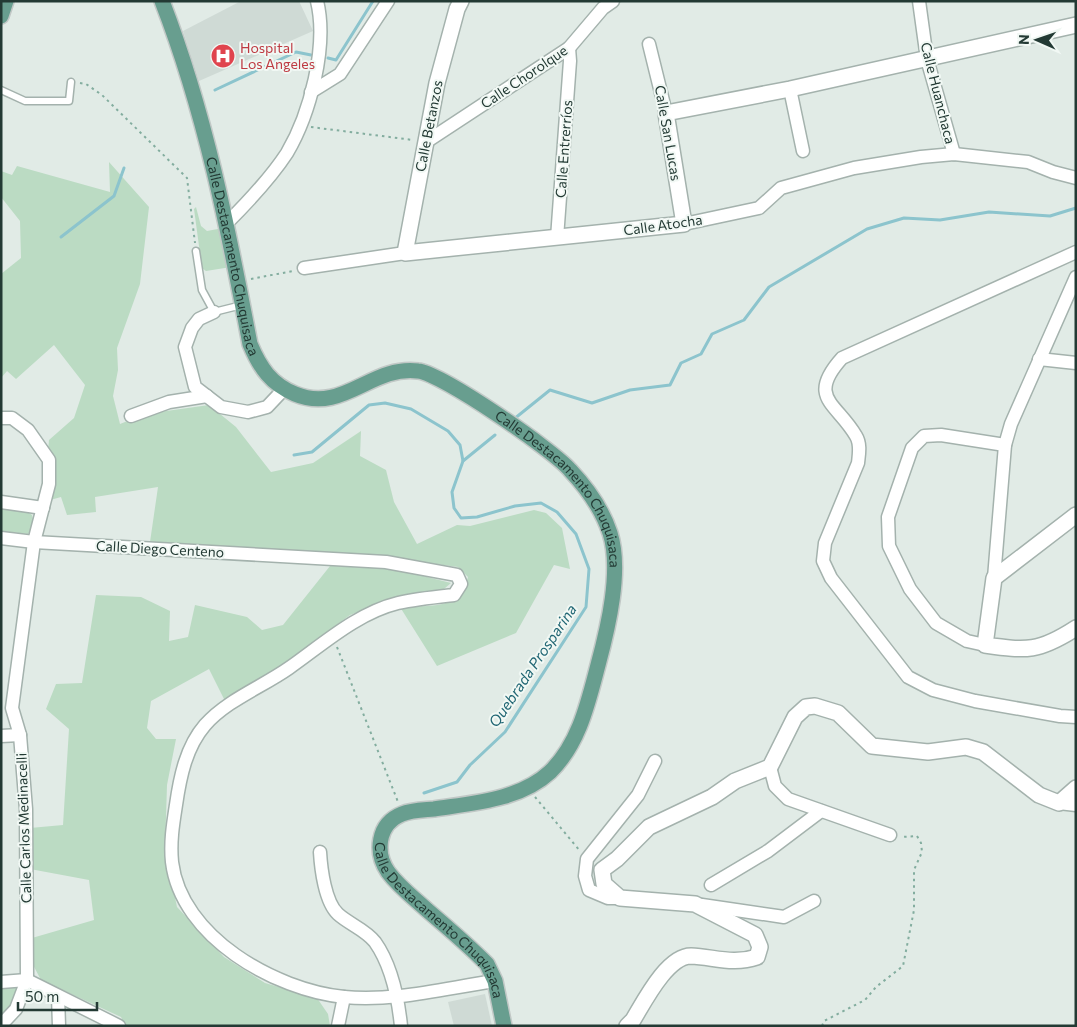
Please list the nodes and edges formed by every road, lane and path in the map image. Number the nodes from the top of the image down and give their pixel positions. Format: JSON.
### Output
{"nodes":[{"id":1,"x":6,"y":1,"type":"edge"},
{"id":2,"x":162,"y":1,"type":"edge"},
{"id":3,"x":317,"y":1,"type":"edge"},
{"id":4,"x":388,"y":1,"type":"edge"},
{"id":5,"x":461,"y":1,"type":"edge"},
{"id":6,"x":613,"y":1,"type":"edge"},
{"id":7,"x":919,"y":1,"type":"edge"},
{"id":8,"x":1,"y":16,"type":"edge"},
{"id":9,"x":1076,"y":25,"type":"edge"},
{"id":10,"x":649,"y":44,"type":"dead end"},
{"id":11,"x":569,"y":54,"type":"junction"},
{"id":12,"x":927,"y":59,"type":"junction"},
{"id":13,"x":71,"y":82,"type":"joint"},
{"id":14,"x":790,"y":89,"type":"junction"},
{"id":15,"x":1,"y":90,"type":"edge"},
{"id":16,"x":311,"y":92,"type":"junction"},
{"id":17,"x":666,"y":113,"type":"junction"},
{"id":18,"x":298,"y":125,"type":"junction"},
{"id":19,"x":426,"y":142,"type":"junction"},
{"id":20,"x":803,"y":151,"type":"dead end"},
{"id":21,"x":954,"y":154,"type":"junction"},
{"id":22,"x":1076,"y":178,"type":"edge"},
{"id":23,"x":227,"y":223,"type":"junction"},
{"id":24,"x":684,"y":224,"type":"junction"},
{"id":25,"x":557,"y":238,"type":"junction"},
{"id":26,"x":196,"y":251,"type":"joint"},
{"id":27,"x":1076,"y":252,"type":"edge"},
{"id":28,"x":405,"y":253,"type":"junction"},
{"id":29,"x":304,"y":268,"type":"joint"},
{"id":30,"x":1076,"y":277,"type":"edge"},
{"id":31,"x":239,"y":282,"type":"junction"},
{"id":32,"x":243,"y":305,"type":"junction"},
{"id":33,"x":214,"y":312,"type":"junction"},
{"id":34,"x":1039,"y":359,"type":"junction"},
{"id":35,"x":1076,"y":363,"type":"edge"},
{"id":36,"x":284,"y":389,"type":"junction"},
{"id":37,"x":207,"y":396,"type":"junction"},
{"id":38,"x":132,"y":416,"type":"dead end"},
{"id":39,"x":1,"y":418,"type":"edge"},
{"id":40,"x":1005,"y":445,"type":"junction"},
{"id":41,"x":1,"y":502,"type":"edge"},
{"id":42,"x":43,"y":508,"type":"junction"},
{"id":43,"x":1076,"y":515,"type":"edge"},
{"id":44,"x":1,"y":538,"type":"edge"},
{"id":45,"x":34,"y":542,"type":"junction"},
{"id":46,"x":994,"y":578,"type":"junction"},
{"id":47,"x":1076,"y":628,"type":"edge"},
{"id":48,"x":331,"y":638,"type":"junction"},
{"id":49,"x":985,"y":645,"type":"junction"},
{"id":50,"x":7,"y":708,"type":"edge"},
{"id":51,"x":1076,"y":717,"type":"edge"},
{"id":52,"x":20,"y":735,"type":"junction"},
{"id":53,"x":1,"y":736,"type":"edge"},
{"id":54,"x":656,"y":761,"type":"dead end"},
{"id":55,"x":770,"y":767,"type":"junction"},
{"id":56,"x":526,"y":788,"type":"junction"},
{"id":57,"x":1076,"y":788,"type":"edge"},
{"id":58,"x":398,"y":802,"type":"dead end"},
{"id":59,"x":1060,"y":802,"type":"junction"},
{"id":60,"x":1076,"y":805,"type":"edge"},
{"id":61,"x":821,"y":811,"type":"junction"},
{"id":62,"x":890,"y":835,"type":"joint"},
{"id":63,"x":320,"y":852,"type":"dead end"},
{"id":64,"x":587,"y":859,"type":"junction"},
{"id":65,"x":711,"y":885,"type":"dead end"},
{"id":66,"x":620,"y":898,"type":"junction"},
{"id":67,"x":814,"y":901,"type":"dead end"},
{"id":68,"x":695,"y":904,"type":"junction"},
{"id":69,"x":27,"y":980,"type":"junction"},
{"id":70,"x":495,"y":981,"type":"junction"},
{"id":71,"x":1,"y":982,"type":"edge"},
{"id":72,"x":58,"y":996,"type":"junction"},
{"id":73,"x":398,"y":996,"type":"junction"},
{"id":74,"x":344,"y":997,"type":"junction"},
{"id":75,"x":1,"y":1025,"type":"edge"},
{"id":76,"x":59,"y":1026,"type":"edge"},
{"id":77,"x":119,"y":1026,"type":"edge"},
{"id":78,"x":338,"y":1026,"type":"edge"},
{"id":79,"x":401,"y":1026,"type":"edge"},
{"id":80,"x":504,"y":1026,"type":"edge"},
{"id":81,"x":627,"y":1026,"type":"edge"},
{"id":82,"x":822,"y":1026,"type":"edge"}],
"edges":[{"from":1,"to":8,"type":"main road"},
{"from":2,"to":23,"type":"main road","name":"Calle Destacamento Chuquisaca"},
{"from":3,"to":16,"type":"street"},
{"from":4,"to":16,"type":"street"},
{"from":5,"to":19,"type":"street","name":"Calle Betanzos"},
{"from":6,"to":11,"type":"street","name":"Calle Chorolque"},
{"from":7,"to":12,"type":"street","name":"Calle Huanchaca"},
{"from":9,"to":12,"type":"street"},
{"from":10,"to":17,"type":"street","name":"Calle San Lucas"},
{"from":11,"to":19,"type":"street","name":"Calle Chorolque"},
{"from":11,"to":25,"type":"street","name":"Calle Entrerríos"},
{"from":12,"to":14,"type":"street"},
{"from":12,"to":21,"type":"street","name":"Calle Huanchaca"},
{"from":13,"to":15,"type":"lane"},
{"from":13,"to":26,"type":"path"},
{"from":14,"to":17,"type":"street"},
{"from":14,"to":20,"type":"street"},
{"from":16,"to":18,"type":"street"},
{"from":17,"to":24,"type":"street","name":"Calle San Lucas"},
{"from":18,"to":19,"type":"path"},
{"from":18,"to":23,"type":"street"},
{"from":19,"to":28,"type":"street","name":"Calle Betanzos"},
{"from":21,"to":22,"type":"street","name":"Calle Atocha"},
{"from":21,"to":24,"type":"street","name":"Calle Atocha"},
{"from":23,"to":31,"type":"main road","name":"Calle Destacamento Chuquisaca"},
{"from":24,"to":25,"type":"street","name":"Calle Atocha"},
{"from":25,"to":28,"type":"street","name":"Calle Atocha"},
{"from":26,"to":33,"type":"lane"},
{"from":27,"to":51,"type":"street"},
{"from":28,"to":29,"type":"street","name":"Calle Atocha"},
{"from":29,"to":31,"type":"path"},
{"from":30,"to":34,"type":"street"},
{"from":31,"to":32,"type":"main road","name":"Calle Destacamento Chuquisaca"},
{"from":32,"to":33,"type":"lane"},
{"from":32,"to":36,"type":"main road","name":"Calle Destacamento Chuquisaca"},
{"from":33,"to":37,"type":"street"},
{"from":34,"to":35,"type":"street"},
{"from":34,"to":40,"type":"street"},
{"from":36,"to":37,"type":"street"},
{"from":36,"to":56,"type":"main road","name":"Calle Destacamento Chuquisaca"},
{"from":37,"to":38,"type":"street"},
{"from":39,"to":42,"type":"street","name":"Calle Carlos Medinacelli"},
{"from":40,"to":46,"type":"street"},
{"from":40,"to":49,"type":"street"},
{"from":41,"to":42,"type":"street"},
{"from":42,"to":45,"type":"street","name":"Calle Carlos Medinacelli"},
{"from":43,"to":46,"type":"street"},
{"from":44,"to":45,"type":"street","name":"Calle Diego Centeno"},
{"from":45,"to":48,"type":"street","name":"Calle Diego Centeno"},
{"from":45,"to":50,"type":"street","name":"Calle Carlos Medinacelli"},
{"from":46,"to":49,"type":"street"},
{"from":47,"to":49,"type":"street"},
{"from":48,"to":58,"type":"path"},
{"from":48,"to":74,"type":"street"},
{"from":50,"to":52,"type":"street","name":"Calle Carlos Medinacelli"},
{"from":52,"to":53,"type":"street"},
{"from":52,"to":69,"type":"street","name":"Calle Carlos Medinacelli"},
{"from":54,"to":64,"type":"street"},
{"from":55,"to":59,"type":"street"},
{"from":55,"to":61,"type":"street"},
{"from":55,"to":66,"type":"street"},
{"from":56,"to":64,"type":"path"},
{"from":56,"to":70,"type":"main road","name":"Calle Destacamento Chuquisaca"},
{"from":57,"to":59,"type":"street"},
{"from":59,"to":60,"type":"street"},
{"from":61,"to":62,"type":"street"},
{"from":61,"to":65,"type":"street"},
{"from":62,"to":82,"type":"path"},
{"from":63,"to":73,"type":"street"},
{"from":64,"to":66,"type":"street"},
{"from":66,"to":68,"type":"street"},
{"from":67,"to":68,"type":"street"},
{"from":68,"to":81,"type":"street"},
{"from":69,"to":71,"type":"street"},
{"from":69,"to":72,"type":"street"},
{"from":69,"to":75,"type":"street","name":"Calle Carlos Medinacelli"},
{"from":70,"to":73,"type":"street"},
{"from":70,"to":80,"type":"main road","name":"Calle Destacamento Chuquisaca"},
{"from":72,"to":76,"type":"street"},
{"from":72,"to":77,"type":"street"},
{"from":73,"to":74,"type":"street"},
{"from":73,"to":79,"type":"street"},
{"from":74,"to":78,"type":"street"}]}
